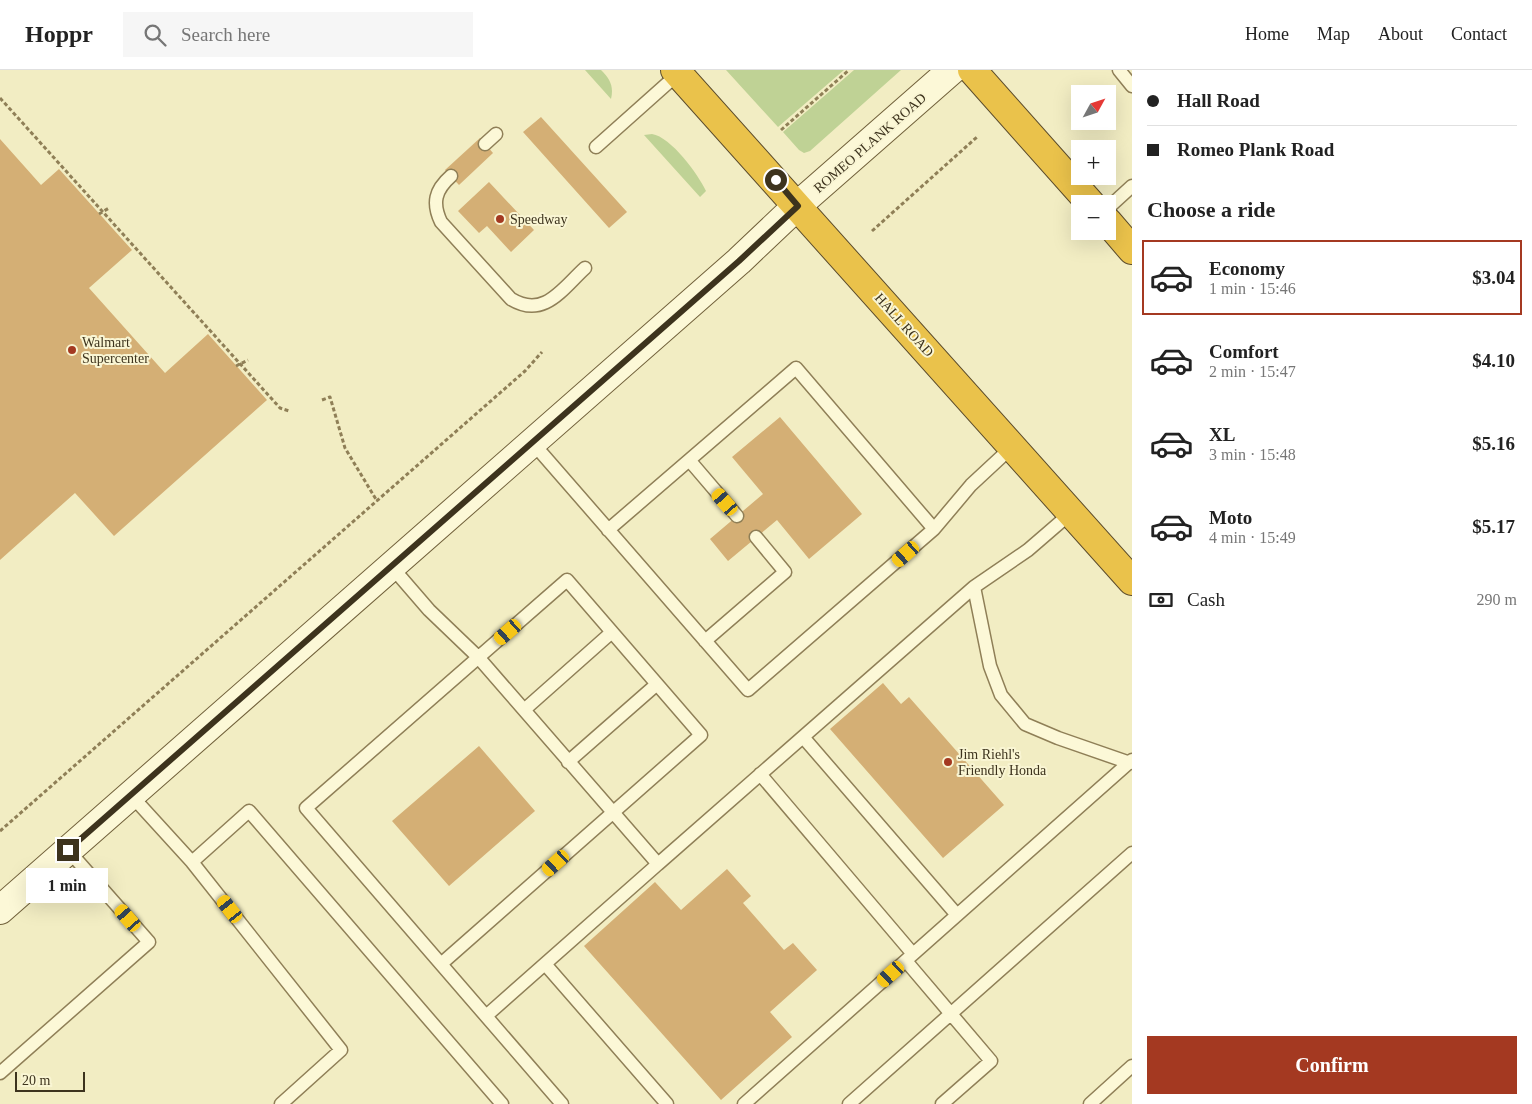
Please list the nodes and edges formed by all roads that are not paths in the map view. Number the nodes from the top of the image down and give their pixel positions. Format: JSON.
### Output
{"nodes":[{"id":1,"x":952,"y":70,"type":"edge"},
{"id":2,"x":972,"y":70,"type":"edge"},
{"id":3,"x":1119,"y":70,"type":"edge"},
{"id":4,"x":677,"y":72,"type":"edge"},
{"id":5,"x":1132,"y":86,"type":"edge"},
{"id":6,"x":496,"y":134,"type":"dead end"},
{"id":7,"x":485,"y":144,"type":"dead end"},
{"id":8,"x":596,"y":147,"type":"dead end"},
{"id":9,"x":450,"y":176,"type":"dead end"},
{"id":10,"x":1132,"y":186,"type":"edge"},
{"id":11,"x":1083,"y":195,"type":"edge"},
{"id":12,"x":1116,"y":201,"type":"edge"},
{"id":13,"x":798,"y":206,"type":"junction"},
{"id":14,"x":1116,"y":231,"type":"edge"},
{"id":15,"x":1132,"y":250,"type":"edge"},
{"id":16,"x":585,"y":268,"type":"dead end"},
{"id":17,"x":532,"y":442,"type":"junction"},
{"id":18,"x":1013,"y":446,"type":"junction"},
{"id":19,"x":690,"y":461,"type":"junction"},
{"id":20,"x":1072,"y":512,"type":"junction"},
{"id":21,"x":737,"y":516,"type":"dead end"},
{"id":22,"x":934,"y":529,"type":"junction"},
{"id":23,"x":608,"y":530,"type":"junction"},
{"id":24,"x":756,"y":537,"type":"dead end"},
{"id":25,"x":391,"y":566,"type":"junction"},
{"id":26,"x":1132,"y":581,"type":"edge"},
{"id":27,"x":974,"y":587,"type":"junction"},
{"id":28,"x":612,"y":632,"type":"junction"},
{"id":29,"x":705,"y":641,"type":"junction"},
{"id":30,"x":478,"y":657,"type":"junction"},
{"id":31,"x":657,"y":684,"type":"junction"},
{"id":32,"x":524,"y":710,"type":"junction"},
{"id":33,"x":803,"y":737,"type":"junction"},
{"id":34,"x":1131,"y":761,"type":"edge"},
{"id":35,"x":568,"y":762,"type":"junction"},
{"id":36,"x":760,"y":774,"type":"junction"},
{"id":37,"x":130,"y":794,"type":"junction"},
{"id":38,"x":613,"y":813,"type":"junction"},
{"id":39,"x":68,"y":850,"type":"junction"},
{"id":40,"x":1132,"y":854,"type":"edge"},
{"id":41,"x":192,"y":862,"type":"junction"},
{"id":42,"x":658,"y":864,"type":"junction"},
{"id":43,"x":0,"y":910,"type":"edge"},
{"id":44,"x":957,"y":915,"type":"junction"},
{"id":45,"x":910,"y":958,"type":"junction"},
{"id":46,"x":441,"y":964,"type":"junction"},
{"id":47,"x":545,"y":964,"type":"junction"},
{"id":48,"x":951,"y":1014,"type":"junction"},
{"id":49,"x":486,"y":1016,"type":"junction"},
{"id":50,"x":1132,"y":1066,"type":"edge"},
{"id":51,"x":0,"y":1073,"type":"edge"},
{"id":52,"x":281,"y":1104,"type":"edge"},
{"id":53,"x":502,"y":1104,"type":"edge"},
{"id":54,"x":562,"y":1104,"type":"edge"},
{"id":55,"x":667,"y":1104,"type":"edge"},
{"id":56,"x":744,"y":1104,"type":"edge"},
{"id":57,"x":849,"y":1104,"type":"edge"},
{"id":58,"x":942,"y":1104,"type":"edge"},
{"id":59,"x":1090,"y":1104,"type":"edge"}],
"edges":[{"from":1,"to":13,"type":"main road","name":"ROMEO PLANK ROAD"},
{"from":2,"to":11,"type":"highway"},
{"from":3,"to":5,"type":"lane"},
{"from":4,"to":8,"type":"lane"},
{"from":4,"to":13,"type":"highway","name":"HALL ROAD"},
{"from":6,"to":7,"type":"lane"},
{"from":9,"to":16,"type":"lane"},
{"from":10,"to":12,"type":"lane"},
{"from":13,"to":17,"type":"main road","name":"ROMEO PLANK ROAD"},
{"from":13,"to":18,"type":"highway","name":"HALL ROAD"},
{"from":14,"to":15,"type":"highway"},
{"from":17,"to":23,"type":"lane"},
{"from":17,"to":25,"type":"main road","name":"ROMEO PLANK ROAD"},
{"from":18,"to":20,"type":"highway","name":"HALL ROAD"},
{"from":18,"to":22,"type":"lane"},
{"from":19,"to":21,"type":"lane"},
{"from":19,"to":22,"type":"lane"},
{"from":19,"to":23,"type":"lane"},
{"from":20,"to":26,"type":"highway","name":"HALL ROAD"},
{"from":20,"to":27,"type":"lane"},
{"from":22,"to":29,"type":"lane"},
{"from":23,"to":29,"type":"lane"},
{"from":24,"to":29,"type":"lane"},
{"from":25,"to":30,"type":"lane"},
{"from":25,"to":37,"type":"main road","name":"ROMEO PLANK ROAD"},
{"from":27,"to":33,"type":"lane"},
{"from":27,"to":34,"type":"lane"},
{"from":28,"to":30,"type":"lane"},
{"from":28,"to":31,"type":"lane"},
{"from":28,"to":32,"type":"lane"},
{"from":30,"to":32,"type":"lane"},
{"from":30,"to":46,"type":"lane"},
{"from":31,"to":35,"type":"lane"},
{"from":31,"to":38,"type":"lane"},
{"from":32,"to":35,"type":"lane"},
{"from":33,"to":36,"type":"lane"},
{"from":33,"to":44,"type":"lane"},
{"from":34,"to":44,"type":"lane"},
{"from":35,"to":38,"type":"lane"},
{"from":36,"to":42,"type":"lane"},
{"from":36,"to":45,"type":"lane"},
{"from":37,"to":39,"type":"main road","name":"ROMEO PLANK ROAD"},
{"from":37,"to":41,"type":"lane"},
{"from":38,"to":42,"type":"lane"},
{"from":38,"to":46,"type":"lane"},
{"from":39,"to":43,"type":"main road","name":"ROMEO PLANK ROAD"},
{"from":39,"to":51,"type":"lane"},
{"from":40,"to":48,"type":"lane"},
{"from":41,"to":52,"type":"lane"},
{"from":41,"to":53,"type":"lane"},
{"from":42,"to":47,"type":"lane"},
{"from":44,"to":45,"type":"lane"},
{"from":45,"to":48,"type":"lane"},
{"from":45,"to":56,"type":"lane"},
{"from":46,"to":49,"type":"lane"},
{"from":47,"to":49,"type":"lane"},
{"from":47,"to":55,"type":"lane"},
{"from":48,"to":57,"type":"lane"},
{"from":48,"to":58,"type":"lane"},
{"from":49,"to":54,"type":"lane"},
{"from":50,"to":59,"type":"lane"}]}
